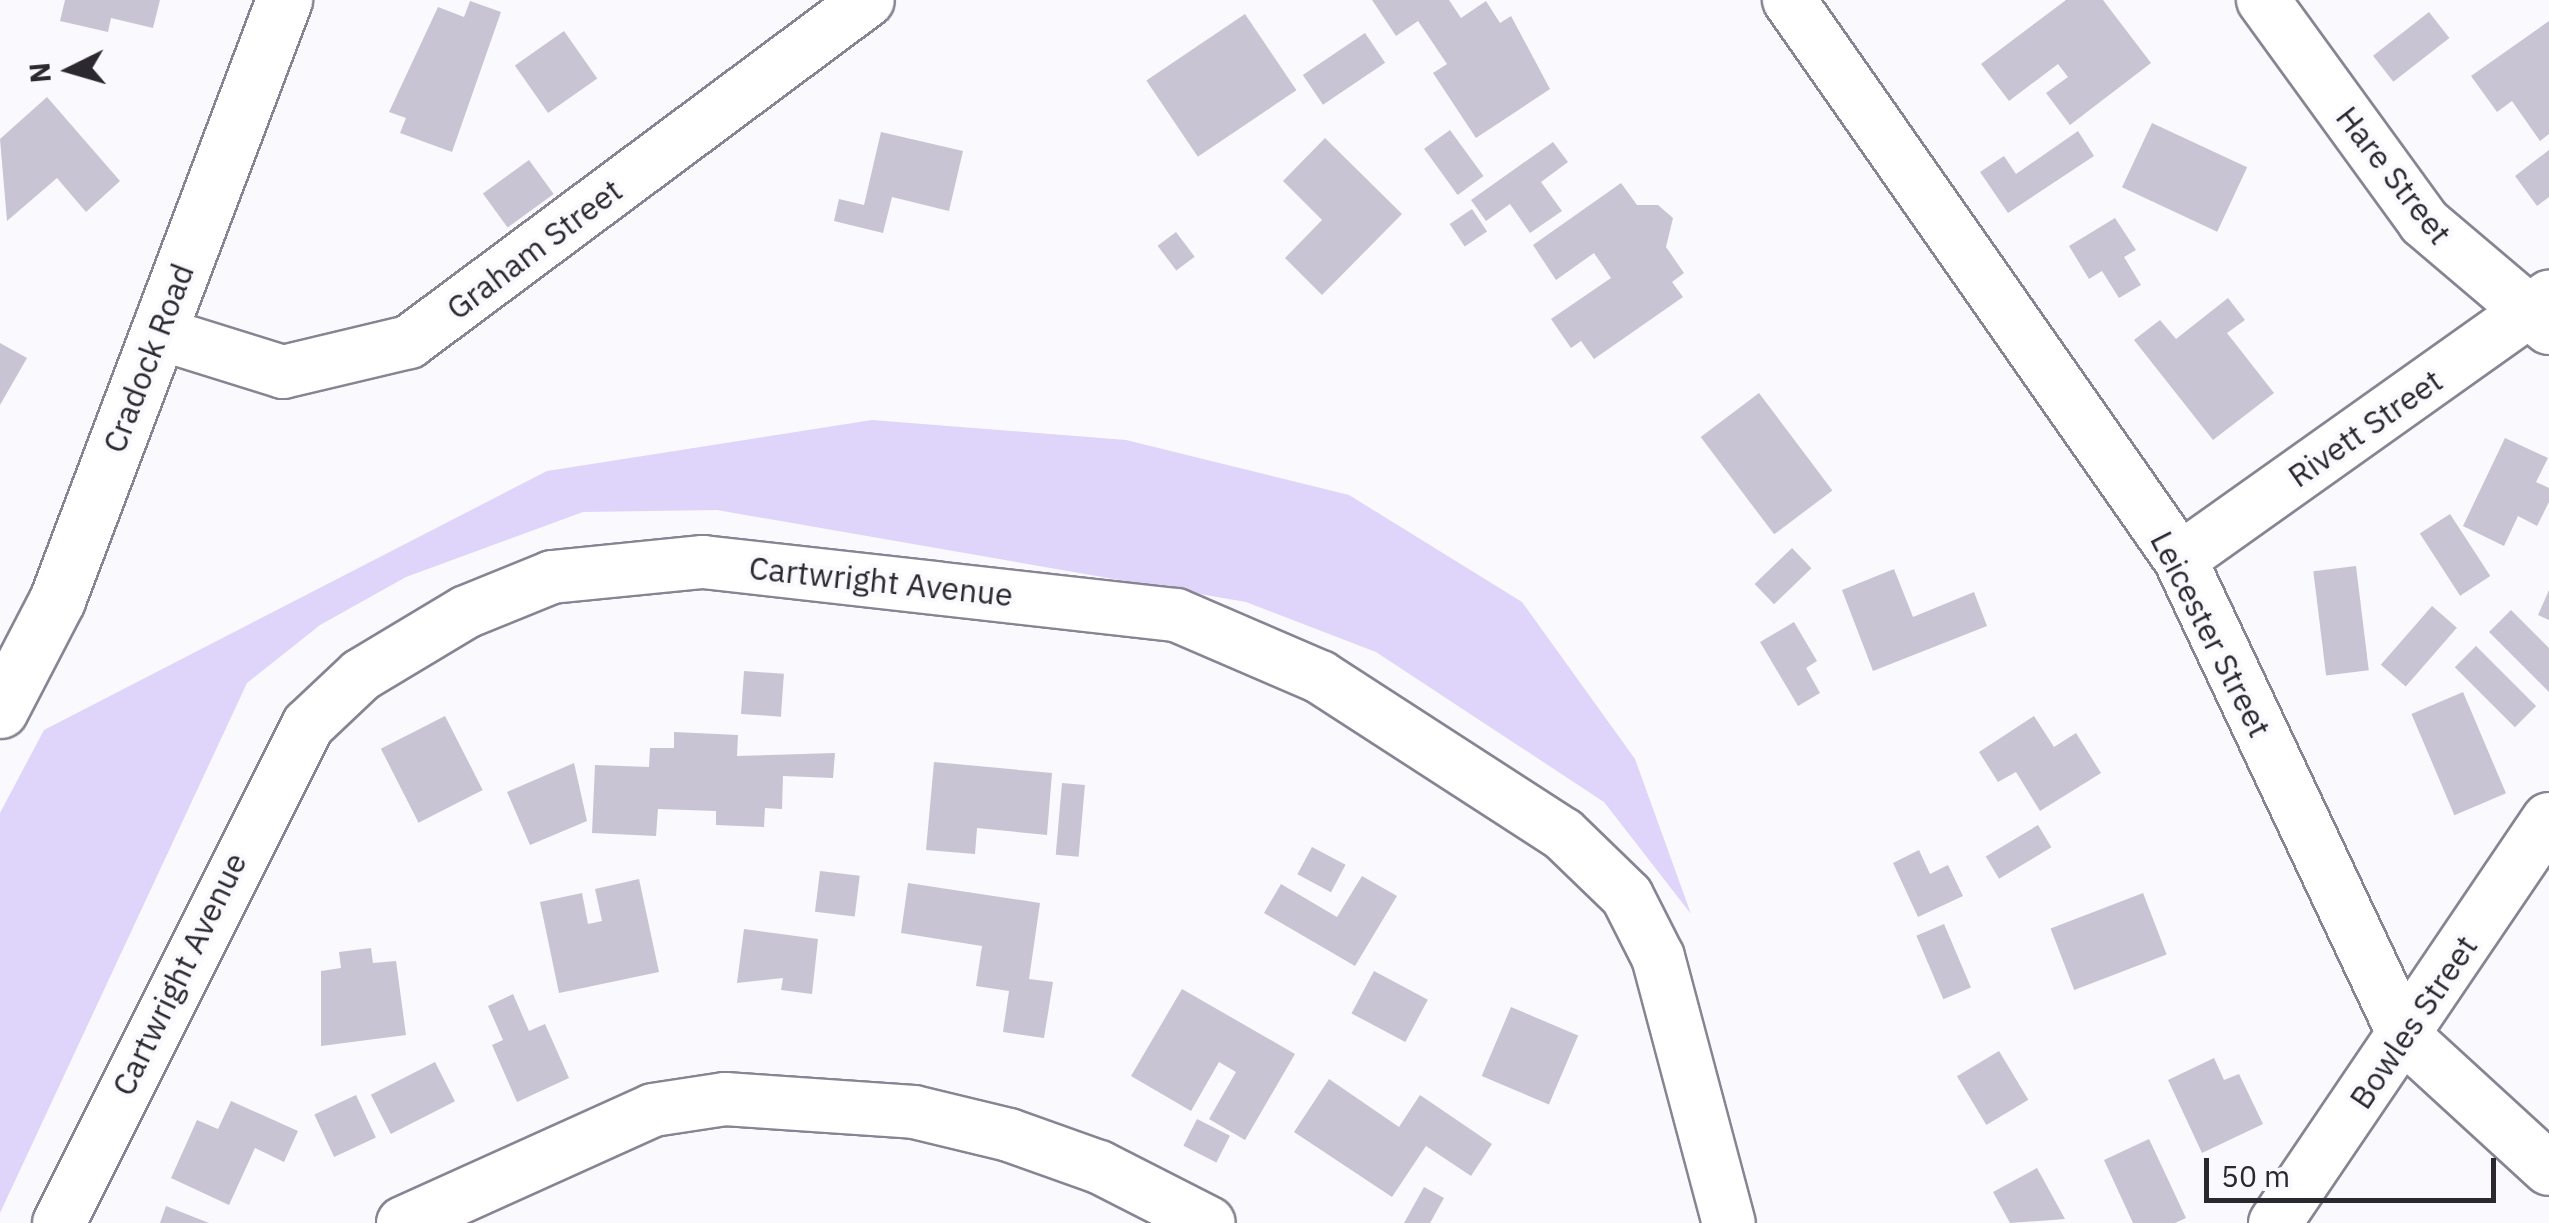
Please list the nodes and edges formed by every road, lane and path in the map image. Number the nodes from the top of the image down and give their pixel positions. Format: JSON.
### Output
{"nodes":[{"id":1,"x":284,"y":0,"type":"edge"},
{"id":2,"x":868,"y":0,"type":"edge"},
{"id":3,"x":1789,"y":0,"type":"edge"},
{"id":4,"x":2263,"y":0,"type":"edge"},
{"id":5,"x":2542,"y":313,"type":"edge"},
{"id":6,"x":158,"y":333,"type":"junction"},
{"id":7,"x":2180,"y":558,"type":"junction"},
{"id":8,"x":0,"y":710,"type":"edge"},
{"id":9,"x":2549,"y":819,"type":"edge"},
{"id":10,"x":2405,"y":1037,"type":"junction"},
{"id":11,"x":2549,"y":1169,"type":"edge"},
{"id":12,"x":58,"y":1223,"type":"edge"},
{"id":13,"x":404,"y":1223,"type":"edge"},
{"id":14,"x":1209,"y":1223,"type":"edge"},
{"id":15,"x":1729,"y":1223,"type":"edge"},
{"id":16,"x":2275,"y":1223,"type":"edge"}],
"edges":[{"from":1,"to":6,"type":"main road","name":"Cradock Road"},
{"from":2,"to":6,"type":"street","name":"Graham Street"},
{"from":3,"to":7,"type":"street","name":"Leicester Street"},
{"from":4,"to":5,"type":"street","name":"Hare Street"},
{"from":5,"to":7,"type":"street","name":"Rivett Street"},
{"from":6,"to":8,"type":"main road","name":"Cradock Road"},
{"from":7,"to":10,"type":"street","name":"Leicester Street"},
{"from":9,"to":10,"type":"street","name":"Bowles Street"},
{"from":10,"to":11,"type":"street","name":"Leicester Street"},
{"from":10,"to":16,"type":"street","name":"Bowles Street"},
{"from":12,"to":15,"type":"street","name":"Cartwright Avenue"},
{"from":13,"to":14,"type":"street"}]}
